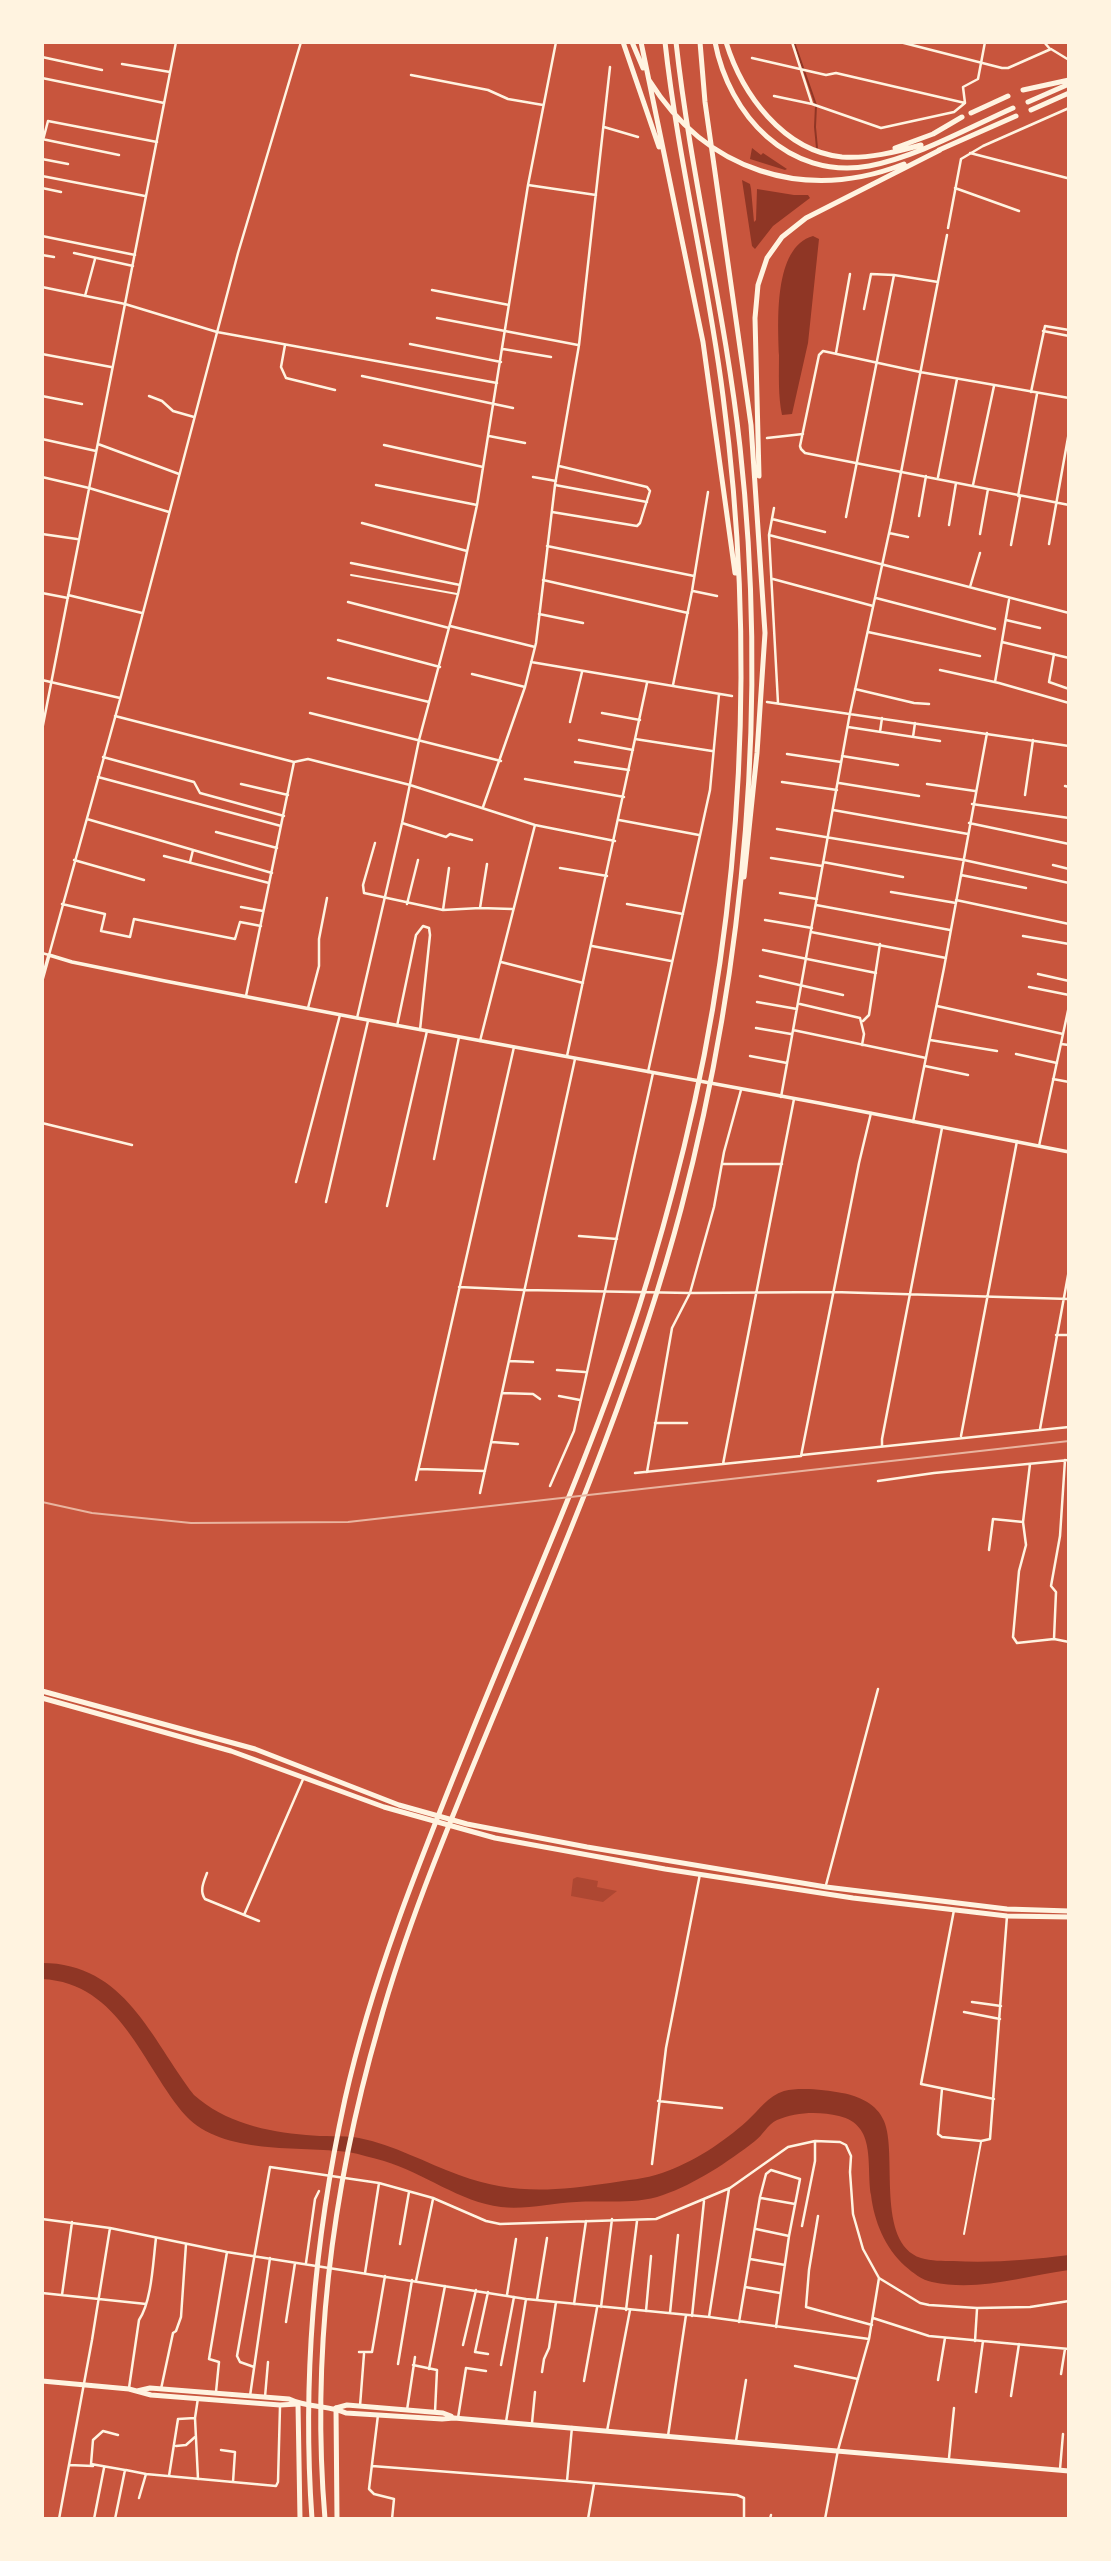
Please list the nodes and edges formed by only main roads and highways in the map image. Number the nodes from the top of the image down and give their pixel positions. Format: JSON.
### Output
{"nodes":[{"id":1,"x":623,"y":42,"type":"edge"},
{"id":2,"x":641,"y":42,"type":"edge"},
{"id":3,"x":665,"y":42,"type":"edge"},
{"id":4,"x":676,"y":42,"type":"edge"},
{"id":5,"x":700,"y":42,"type":"edge"},
{"id":6,"x":715,"y":42,"type":"edge"},
{"id":7,"x":726,"y":42,"type":"edge"},
{"id":8,"x":633,"y":44,"type":"edge"},
{"id":9,"x":1069,"y":82,"type":"edge"},
{"id":10,"x":1023,"y":90,"type":"dead end"},
{"id":11,"x":1069,"y":93,"type":"edge"},
{"id":12,"x":1008,"y":96,"type":"dead end"},
{"id":13,"x":1028,"y":102,"type":"dead end"},
{"id":14,"x":1013,"y":108,"type":"dead end"},
{"id":15,"x":1031,"y":110,"type":"dead end"},
{"id":16,"x":971,"y":113,"type":"dead end"},
{"id":17,"x":1016,"y":116,"type":"dead end"},
{"id":18,"x":962,"y":117,"type":"dead end"},
{"id":19,"x":960,"y":131,"type":"junction"},
{"id":20,"x":940,"y":150,"type":"junction"},
{"id":21,"x":862,"y":157,"type":"junction"},
{"id":22,"x":684,"y":245,"type":"junction"},
{"id":23,"x":760,"y":541,"type":"junction"},
{"id":24,"x":739,"y":596,"type":"junction"},
{"id":25,"x":734,"y":943,"type":"junction"},
{"id":26,"x":42,"y":1691,"type":"edge"},
{"id":27,"x":42,"y":1698,"type":"edge"},
{"id":28,"x":825,"y":1890,"type":"junction"},
{"id":29,"x":947,"y":1905,"type":"junction"},
{"id":30,"x":1069,"y":1910,"type":"edge"},
{"id":31,"x":1069,"y":1917,"type":"edge"},
{"id":32,"x":42,"y":2381,"type":"edge"},
{"id":33,"x":137,"y":2391,"type":"junction"},
{"id":34,"x":298,"y":2404,"type":"junction"},
{"id":35,"x":335,"y":2408,"type":"junction"},
{"id":36,"x":456,"y":2418,"type":"junction"},
{"id":37,"x":1069,"y":2471,"type":"edge"},
{"id":38,"x":300,"y":2519,"type":"edge"},
{"id":39,"x":312,"y":2519,"type":"edge"},
{"id":40,"x":325,"y":2519,"type":"edge"},
{"id":41,"x":337,"y":2519,"type":"edge"}],
"edges":[{"from":1,"to":22,"type":"main road"},
{"from":2,"to":22,"type":"main road"},
{"from":3,"to":24,"type":"main road"},
{"from":4,"to":25,"type":"main road"},
{"from":5,"to":23,"type":"main road"},
{"from":6,"to":19,"type":"main road"},
{"from":7,"to":21,"type":"main road"},
{"from":8,"to":20,"type":"main road"},
{"from":9,"to":10,"type":"main road"},
{"from":9,"to":13,"type":"main road"},
{"from":11,"to":15,"type":"main road"},
{"from":12,"to":16,"type":"main road"},
{"from":14,"to":19,"type":"main road"},
{"from":17,"to":20,"type":"main road"},
{"from":18,"to":21,"type":"main road"},
{"from":19,"to":21,"type":"main road"},
{"from":20,"to":23,"type":"main road"},
{"from":22,"to":24,"type":"main road"},
{"from":23,"to":25,"type":"main road"},
{"from":24,"to":39,"type":"main road"},
{"from":25,"to":40,"type":"main road"},
{"from":26,"to":28,"type":"main road"},
{"from":27,"to":28,"type":"main road"},
{"from":28,"to":29,"type":"main road"},
{"from":29,"to":30,"type":"main road"},
{"from":29,"to":31,"type":"main road"},
{"from":32,"to":33,"type":"main road"},
{"from":33,"to":34,"type":"main road"},
{"from":33,"to":34,"type":"main road"},
{"from":34,"to":35,"type":"main road"},
{"from":34,"to":38,"type":"main road"},
{"from":35,"to":36,"type":"main road"},
{"from":35,"to":36,"type":"main road"},
{"from":35,"to":41,"type":"main road"},
{"from":36,"to":37,"type":"main road"}]}
